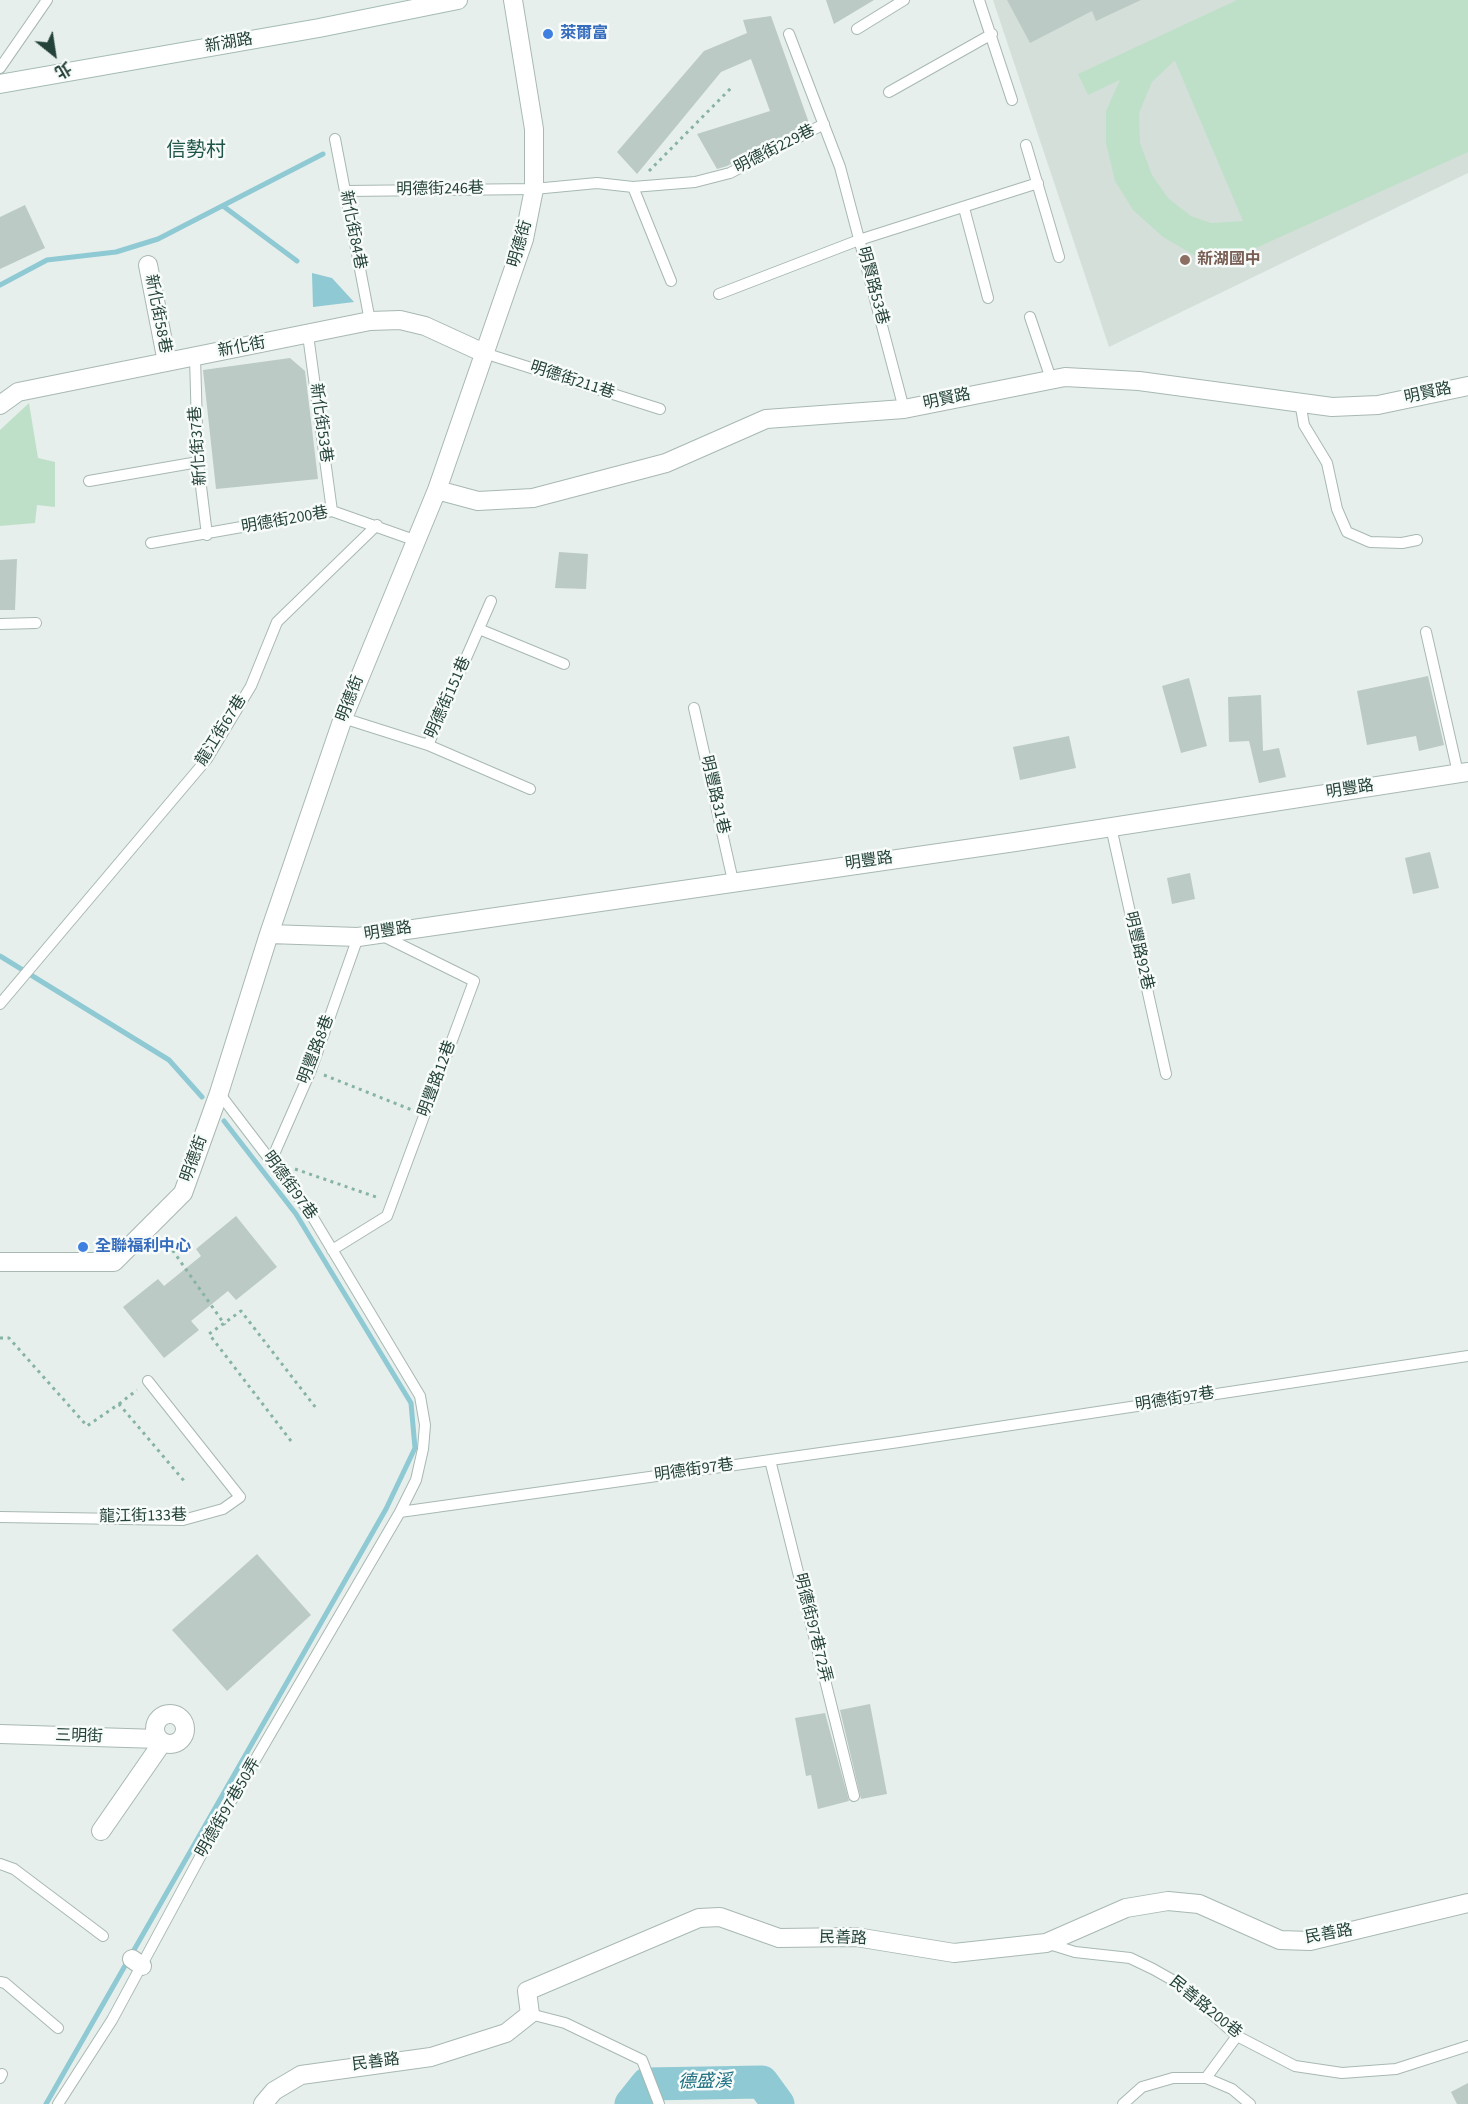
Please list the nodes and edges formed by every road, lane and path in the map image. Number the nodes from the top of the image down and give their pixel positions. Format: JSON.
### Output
{"nodes":[{"id":1,"x":47,"y":0,"type":"edge"},
{"id":2,"x":458,"y":0,"type":"edge"},
{"id":3,"x":513,"y":0,"type":"edge"},
{"id":4,"x":903,"y":0,"type":"edge"},
{"id":5,"x":979,"y":0,"type":"edge"},
{"id":6,"x":857,"y":29,"type":"dead end"},
{"id":7,"x":789,"y":34,"type":"dead end"},
{"id":8,"x":992,"y":34,"type":"junction"},
{"id":9,"x":0,"y":68,"type":"edge"},
{"id":10,"x":0,"y":84,"type":"edge"},
{"id":11,"x":733,"y":86,"type":"dead end"},
{"id":12,"x":889,"y":92,"type":"dead end"},
{"id":13,"x":1012,"y":100,"type":"dead end"},
{"id":14,"x":824,"y":124,"type":"junction"},
{"id":15,"x":335,"y":139,"type":"dead end"},
{"id":16,"x":1026,"y":145,"type":"dead end"},
{"id":17,"x":1038,"y":183,"type":"junction"},
{"id":18,"x":633,"y":187,"type":"junction"},
{"id":19,"x":534,"y":189,"type":"junction"},
{"id":20,"x":345,"y":191,"type":"junction"},
{"id":21,"x":964,"y":208,"type":"junction"},
{"id":22,"x":859,"y":240,"type":"junction"},
{"id":23,"x":1059,"y":257,"type":"dead end"},
{"id":24,"x":148,"y":265,"type":"dead end"},
{"id":25,"x":671,"y":281,"type":"dead end"},
{"id":26,"x":719,"y":294,"type":"dead end"},
{"id":27,"x":988,"y":298,"type":"dead end"},
{"id":28,"x":1030,"y":317,"type":"dead end"},
{"id":29,"x":370,"y":321,"type":"junction"},
{"id":30,"x":308,"y":335,"type":"junction"},
{"id":31,"x":484,"y":353,"type":"junction"},
{"id":32,"x":195,"y":357,"type":"junction"},
{"id":33,"x":167,"y":362,"type":"junction"},
{"id":34,"x":1051,"y":379,"type":"junction"},
{"id":35,"x":1468,"y":386,"type":"edge"},
{"id":36,"x":1300,"y":402,"type":"junction"},
{"id":37,"x":0,"y":405,"type":"edge"},
{"id":38,"x":660,"y":409,"type":"dead end"},
{"id":39,"x":904,"y":409,"type":"junction"},
{"id":40,"x":198,"y":462,"type":"junction"},
{"id":41,"x":89,"y":481,"type":"dead end"},
{"id":42,"x":437,"y":490,"type":"junction"},
{"id":43,"x":332,"y":511,"type":"junction"},
{"id":44,"x":377,"y":525,"type":"junction"},
{"id":45,"x":207,"y":535,"type":"junction"},
{"id":46,"x":414,"y":540,"type":"junction"},
{"id":47,"x":1417,"y":540,"type":"dead end"},
{"id":48,"x":151,"y":543,"type":"dead end"},
{"id":49,"x":491,"y":601,"type":"dead end"},
{"id":50,"x":36,"y":623,"type":"dead end"},
{"id":51,"x":0,"y":624,"type":"edge"},
{"id":52,"x":479,"y":629,"type":"junction"},
{"id":53,"x":1426,"y":632,"type":"dead end"},
{"id":54,"x":564,"y":664,"type":"dead end"},
{"id":55,"x":694,"y":708,"type":"dead end"},
{"id":56,"x":343,"y":718,"type":"junction"},
{"id":57,"x":428,"y":746,"type":"junction"},
{"id":58,"x":1463,"y":772,"type":"edge"},
{"id":59,"x":530,"y":789,"type":"dead end"},
{"id":60,"x":1111,"y":827,"type":"junction"},
{"id":61,"x":734,"y":881,"type":"junction"},
{"id":62,"x":378,"y":933,"type":"junction"},
{"id":63,"x":269,"y":934,"type":"junction"},
{"id":64,"x":358,"y":937,"type":"junction"},
{"id":65,"x":0,"y":1004,"type":"edge"},
{"id":66,"x":311,"y":1070,"type":"junction"},
{"id":67,"x":1166,"y":1074,"type":"dead end"},
{"id":68,"x":219,"y":1093,"type":"junction"},
{"id":69,"x":426,"y":1114,"type":"junction"},
{"id":70,"x":271,"y":1161,"type":"junction"},
{"id":71,"x":392,"y":1203,"type":"junction"},
{"id":72,"x":154,"y":1222,"type":"junction"},
{"id":73,"x":332,"y":1250,"type":"junction"},
{"id":74,"x":0,"y":1262,"type":"edge"},
{"id":75,"x":225,"y":1325,"type":"junction"},
{"id":76,"x":0,"y":1338,"type":"edge"},
{"id":77,"x":1468,"y":1356,"type":"edge"},
{"id":78,"x":148,"y":1381,"type":"joint"},
{"id":79,"x":119,"y":1404,"type":"junction"},
{"id":80,"x":316,"y":1408,"type":"dead end"},
{"id":81,"x":291,"y":1441,"type":"dead end"},
{"id":82,"x":770,"y":1460,"type":"junction"},
{"id":83,"x":185,"y":1482,"type":"dead end"},
{"id":84,"x":400,"y":1512,"type":"junction"},
{"id":85,"x":0,"y":1517,"type":"edge"},
{"id":86,"x":0,"y":1734,"type":"edge"},
{"id":87,"x":854,"y":1796,"type":"dead end"},
{"id":88,"x":101,"y":1831,"type":"dead end"},
{"id":89,"x":0,"y":1864,"type":"edge"},
{"id":90,"x":1468,"y":1904,"type":"edge"},
{"id":91,"x":103,"y":1936,"type":"dead end"},
{"id":92,"x":1046,"y":1942,"type":"junction"},
{"id":93,"x":0,"y":1982,"type":"edge"},
{"id":94,"x":530,"y":2014,"type":"junction"},
{"id":95,"x":58,"y":2028,"type":"dead end"},
{"id":96,"x":1237,"y":2036,"type":"junction"},
{"id":97,"x":1468,"y":2046,"type":"edge"},
{"id":98,"x":1206,"y":2078,"type":"junction"},
{"id":99,"x":58,"y":2104,"type":"edge"},
{"id":100,"x":263,"y":2104,"type":"edge"},
{"id":101,"x":659,"y":2104,"type":"edge"},
{"id":102,"x":1124,"y":2104,"type":"edge"},
{"id":103,"x":1250,"y":2104,"type":"edge"}],
"edges":[{"from":1,"to":9,"type":"lane"},
{"from":2,"to":10,"type":"street","name":"新湖路"},
{"from":3,"to":19,"type":"street","name":"明德街"},
{"from":4,"to":6,"type":"lane"},
{"from":5,"to":8,"type":"lane"},
{"from":7,"to":14,"type":"lane"},
{"from":8,"to":12,"type":"lane"},
{"from":8,"to":13,"type":"lane"},
{"from":11,"to":18,"type":"path"},
{"from":14,"to":18,"type":"lane","name":"明德街229巷"},
{"from":14,"to":22,"type":"lane","name":"明德街229巷"},
{"from":15,"to":20,"type":"lane","name":"新化街84巷"},
{"from":16,"to":17,"type":"lane"},
{"from":17,"to":21,"type":"lane"},
{"from":17,"to":23,"type":"lane"},
{"from":18,"to":19,"type":"lane","name":"明德街229巷"},
{"from":18,"to":25,"type":"lane"},
{"from":19,"to":20,"type":"lane","name":"明德街246巷"},
{"from":19,"to":31,"type":"street","name":"明德街"},
{"from":20,"to":29,"type":"lane","name":"新化街84巷"},
{"from":21,"to":22,"type":"lane"},
{"from":21,"to":27,"type":"lane"},
{"from":22,"to":26,"type":"lane","name":"明賢路53巷"},
{"from":22,"to":39,"type":"lane","name":"明賢路53巷"},
{"from":24,"to":33,"type":"street","name":"新化街58巷"},
{"from":28,"to":34,"type":"lane"},
{"from":29,"to":30,"type":"street","name":"新化街"},
{"from":29,"to":31,"type":"street","name":"新化街"},
{"from":30,"to":32,"type":"street","name":"新化街"},
{"from":30,"to":43,"type":"lane","name":"新化街53巷"},
{"from":31,"to":38,"type":"lane","name":"明德街211巷"},
{"from":31,"to":42,"type":"street","name":"明德街"},
{"from":32,"to":33,"type":"street","name":"新化街"},
{"from":32,"to":40,"type":"lane","name":"新化街37巷"},
{"from":33,"to":37,"type":"street","name":"新化街"},
{"from":34,"to":36,"type":"street","name":"明賢路"},
{"from":34,"to":39,"type":"street","name":"明賢路"},
{"from":35,"to":36,"type":"street","name":"明賢路"},
{"from":36,"to":47,"type":"lane"},
{"from":39,"to":42,"type":"street","name":"明賢路"},
{"from":40,"to":41,"type":"lane"},
{"from":40,"to":45,"type":"lane","name":"新化街37巷"},
{"from":42,"to":46,"type":"street","name":"明德街"},
{"from":43,"to":44,"type":"lane","name":"明德街200巷"},
{"from":43,"to":45,"type":"lane","name":"明德街200巷"},
{"from":44,"to":46,"type":"lane","name":"明德街200巷"},
{"from":44,"to":65,"type":"lane","name":"龍江街67巷"},
{"from":45,"to":48,"type":"lane","name":"明德街200巷"},
{"from":46,"to":56,"type":"street","name":"明德街"},
{"from":49,"to":52,"type":"lane","name":"明德街151巷"},
{"from":50,"to":51,"type":"lane"},
{"from":52,"to":54,"type":"lane"},
{"from":52,"to":57,"type":"lane","name":"明德街151巷"},
{"from":53,"to":58,"type":"lane"},
{"from":55,"to":61,"type":"lane","name":"明豐路31巷"},
{"from":56,"to":57,"type":"lane","name":"明德街151巷"},
{"from":56,"to":63,"type":"street","name":"明德街"},
{"from":57,"to":59,"type":"lane"},
{"from":58,"to":60,"type":"street","name":"明豐路"},
{"from":60,"to":61,"type":"street","name":"明豐路"},
{"from":60,"to":67,"type":"lane","name":"明豐路92巷"},
{"from":61,"to":62,"type":"street","name":"明豐路"},
{"from":62,"to":64,"type":"street","name":"明豐路"},
{"from":62,"to":69,"type":"lane","name":"明豐路12巷"},
{"from":63,"to":64,"type":"street","name":"明豐路"},
{"from":63,"to":68,"type":"street","name":"明德街"},
{"from":64,"to":66,"type":"lane","name":"明豐路8巷"},
{"from":66,"to":69,"type":"path"},
{"from":66,"to":70,"type":"lane","name":"明豐路8巷"},
{"from":68,"to":70,"type":"lane","name":"明德街97巷"},
{"from":68,"to":72,"type":"street","name":"明德街"},
{"from":69,"to":71,"type":"lane","name":"明豐路12巷"},
{"from":70,"to":71,"type":"path"},
{"from":70,"to":73,"type":"lane","name":"明德街97巷"},
{"from":71,"to":73,"type":"lane","name":"明豐路12巷"},
{"from":72,"to":74,"type":"street","name":"明德街"},
{"from":72,"to":75,"type":"path"},
{"from":73,"to":84,"type":"lane","name":"明德街97巷"},
{"from":75,"to":80,"type":"path"},
{"from":75,"to":81,"type":"path"},
{"from":76,"to":79,"type":"path"},
{"from":77,"to":82,"type":"lane","name":"明德街97巷"},
{"from":78,"to":79,"type":"path"},
{"from":78,"to":85,"type":"lane","name":"龍江街133巷"},
{"from":79,"to":83,"type":"path"},
{"from":82,"to":84,"type":"lane","name":"明德街97巷"},
{"from":82,"to":87,"type":"lane","name":"明德街97巷72弄"},
{"from":84,"to":99,"type":"lane","name":"明德街97巷50弄"},
{"from":86,"to":88,"type":"street","name":"三明街"},
{"from":89,"to":91,"type":"lane"},
{"from":90,"to":92,"type":"street","name":"民善路"},
{"from":92,"to":94,"type":"street","name":"民善路"},
{"from":92,"to":96,"type":"lane","name":"民善路200巷"},
{"from":93,"to":95,"type":"lane"},
{"from":94,"to":100,"type":"street","name":"民善路"},
{"from":94,"to":101,"type":"lane"},
{"from":96,"to":97,"type":"lane","name":"民善路200巷"},
{"from":96,"to":98,"type":"lane"},
{"from":98,"to":102,"type":"lane"},
{"from":98,"to":103,"type":"lane"}]}
